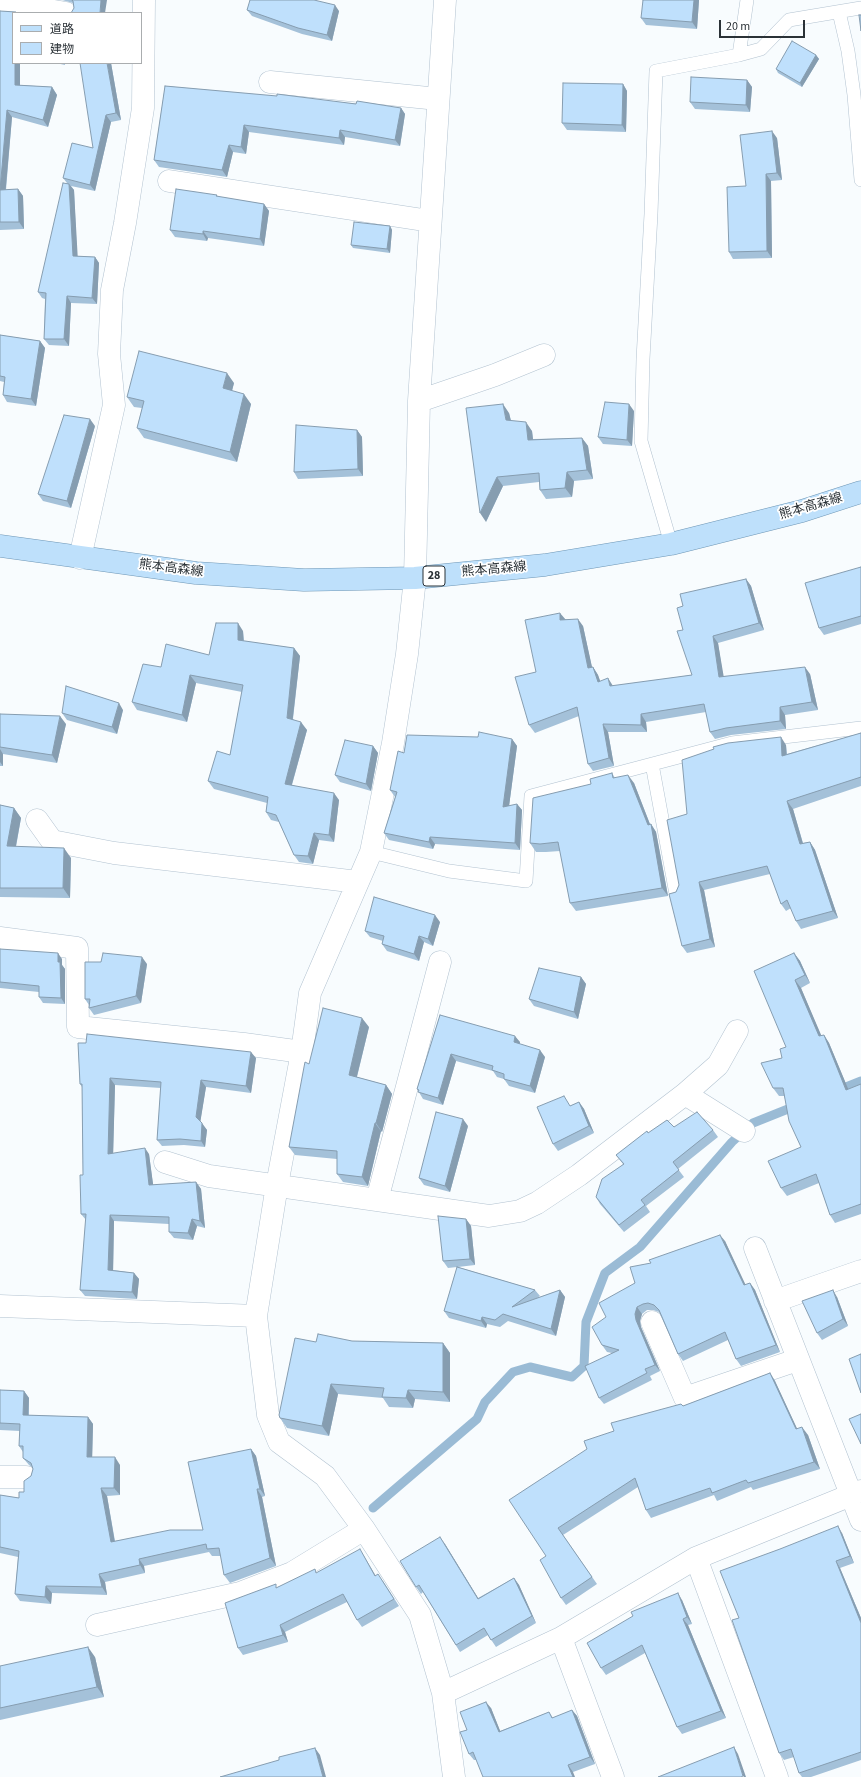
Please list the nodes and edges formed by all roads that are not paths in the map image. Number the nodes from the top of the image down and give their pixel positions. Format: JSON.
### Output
{"nodes":[{"id":1,"x":144,"y":0,"type":"edge"},
{"id":2,"x":445,"y":0,"type":"edge"},
{"id":3,"x":747,"y":0,"type":"edge"},
{"id":4,"x":0,"y":6,"type":"edge"},
{"id":5,"x":861,"y":8,"type":"edge"},
{"id":6,"x":60,"y":12,"type":"edge"},
{"id":7,"x":839,"y":12,"type":"junction"},
{"id":8,"x":143,"y":22,"type":"edge"},
{"id":9,"x":739,"y":55,"type":"junction"},
{"id":10,"x":270,"y":82,"type":"dead end"},
{"id":11,"x":438,"y":99,"type":"junction"},
{"id":12,"x":861,"y":180,"type":"edge"},
{"id":13,"x":169,"y":181,"type":"dead end"},
{"id":14,"x":430,"y":221,"type":"junction"},
{"id":15,"x":544,"y":355,"type":"dead end"},
{"id":16,"x":419,"y":401,"type":"junction"},
{"id":17,"x":861,"y":492,"type":"edge"},
{"id":18,"x":671,"y":544,"type":"junction"},
{"id":19,"x":0,"y":546,"type":"edge"},
{"id":20,"x":80,"y":558,"type":"junction"},
{"id":21,"x":415,"y":578,"type":"junction"},
{"id":22,"x":861,"y":728,"type":"edge"},
{"id":23,"x":652,"y":764,"type":"junction"},
{"id":24,"x":37,"y":820,"type":"dead end"},
{"id":25,"x":371,"y":852,"type":"junction"},
{"id":26,"x":358,"y":882,"type":"junction"},
{"id":27,"x":676,"y":894,"type":"edge"},
{"id":28,"x":0,"y":938,"type":"edge"},
{"id":29,"x":440,"y":962,"type":"dead end"},
{"id":30,"x":737,"y":1031,"type":"dead end"},
{"id":31,"x":302,"y":1052,"type":"junction"},
{"id":32,"x":685,"y":1094,"type":"junction"},
{"id":33,"x":744,"y":1131,"type":"dead end"},
{"id":34,"x":165,"y":1162,"type":"dead end"},
{"id":35,"x":277,"y":1185,"type":"junction"},
{"id":36,"x":377,"y":1200,"type":"junction"},
{"id":37,"x":755,"y":1248,"type":"dead end"},
{"id":38,"x":861,"y":1271,"type":"edge"},
{"id":39,"x":775,"y":1301,"type":"junction"},
{"id":40,"x":0,"y":1306,"type":"edge"},
{"id":41,"x":256,"y":1316,"type":"junction"},
{"id":42,"x":652,"y":1322,"type":"dead end"},
{"id":43,"x":797,"y":1360,"type":"junction"},
{"id":44,"x":0,"y":1477,"type":"edge"},
{"id":45,"x":26,"y":1477,"type":"dead end"},
{"id":46,"x":856,"y":1493,"type":"edge"},
{"id":47,"x":861,"y":1520,"type":"edge"},
{"id":48,"x":364,"y":1529,"type":"junction"},
{"id":49,"x":696,"y":1558,"type":"junction"},
{"id":50,"x":97,"y":1624,"type":"dead end"},
{"id":51,"x":561,"y":1638,"type":"junction"},
{"id":52,"x":443,"y":1693,"type":"junction"},
{"id":53,"x":454,"y":1777,"type":"edge"},
{"id":54,"x":614,"y":1777,"type":"edge"},
{"id":55,"x":777,"y":1777,"type":"edge"}],
"edges":[{"from":1,"to":8,"type":"street"},
{"from":2,"to":11,"type":"street"},
{"from":3,"to":9,"type":"lane"},
{"from":4,"to":6,"type":"street"},
{"from":5,"to":7,"type":"lane"},
{"from":7,"to":9,"type":"lane"},
{"from":7,"to":12,"type":"lane"},
{"from":8,"to":20,"type":"street"},
{"from":9,"to":18,"type":"lane"},
{"from":10,"to":11,"type":"street"},
{"from":11,"to":14,"type":"street"},
{"from":13,"to":14,"type":"street"},
{"from":14,"to":16,"type":"street"},
{"from":15,"to":16,"type":"street"},
{"from":16,"to":21,"type":"street"},
{"from":17,"to":18,"type":"main road","name":"熊本高森線","number":"28"},
{"from":18,"to":21,"type":"main road","name":"熊本高森線","number":"28"},
{"from":19,"to":20,"type":"main road","name":"熊本高森線","number":"28"},
{"from":20,"to":21,"type":"main road","name":"熊本高森線","number":"28"},
{"from":21,"to":25,"type":"street"},
{"from":22,"to":23,"type":"lane"},
{"from":23,"to":25,"type":"lane"},
{"from":23,"to":27,"type":"lane"},
{"from":24,"to":26,"type":"street"},
{"from":25,"to":26,"type":"street"},
{"from":26,"to":31,"type":"street"},
{"from":28,"to":31,"type":"street"},
{"from":29,"to":36,"type":"street"},
{"from":30,"to":32,"type":"street"},
{"from":31,"to":35,"type":"street"},
{"from":32,"to":33,"type":"street"},
{"from":32,"to":36,"type":"street"},
{"from":34,"to":35,"type":"street"},
{"from":35,"to":36,"type":"street"},
{"from":35,"to":41,"type":"street"},
{"from":37,"to":39,"type":"street"},
{"from":38,"to":39,"type":"street"},
{"from":39,"to":43,"type":"street"},
{"from":40,"to":41,"type":"street"},
{"from":41,"to":48,"type":"street"},
{"from":42,"to":43,"type":"street"},
{"from":43,"to":46,"type":"street"},
{"from":44,"to":45,"type":"street"},
{"from":46,"to":47,"type":"street"},
{"from":46,"to":49,"type":"street"},
{"from":48,"to":50,"type":"street"},
{"from":48,"to":52,"type":"street"},
{"from":49,"to":51,"type":"street"},
{"from":49,"to":55,"type":"street"},
{"from":51,"to":52,"type":"street"},
{"from":51,"to":54,"type":"street"},
{"from":52,"to":53,"type":"street"}]}
